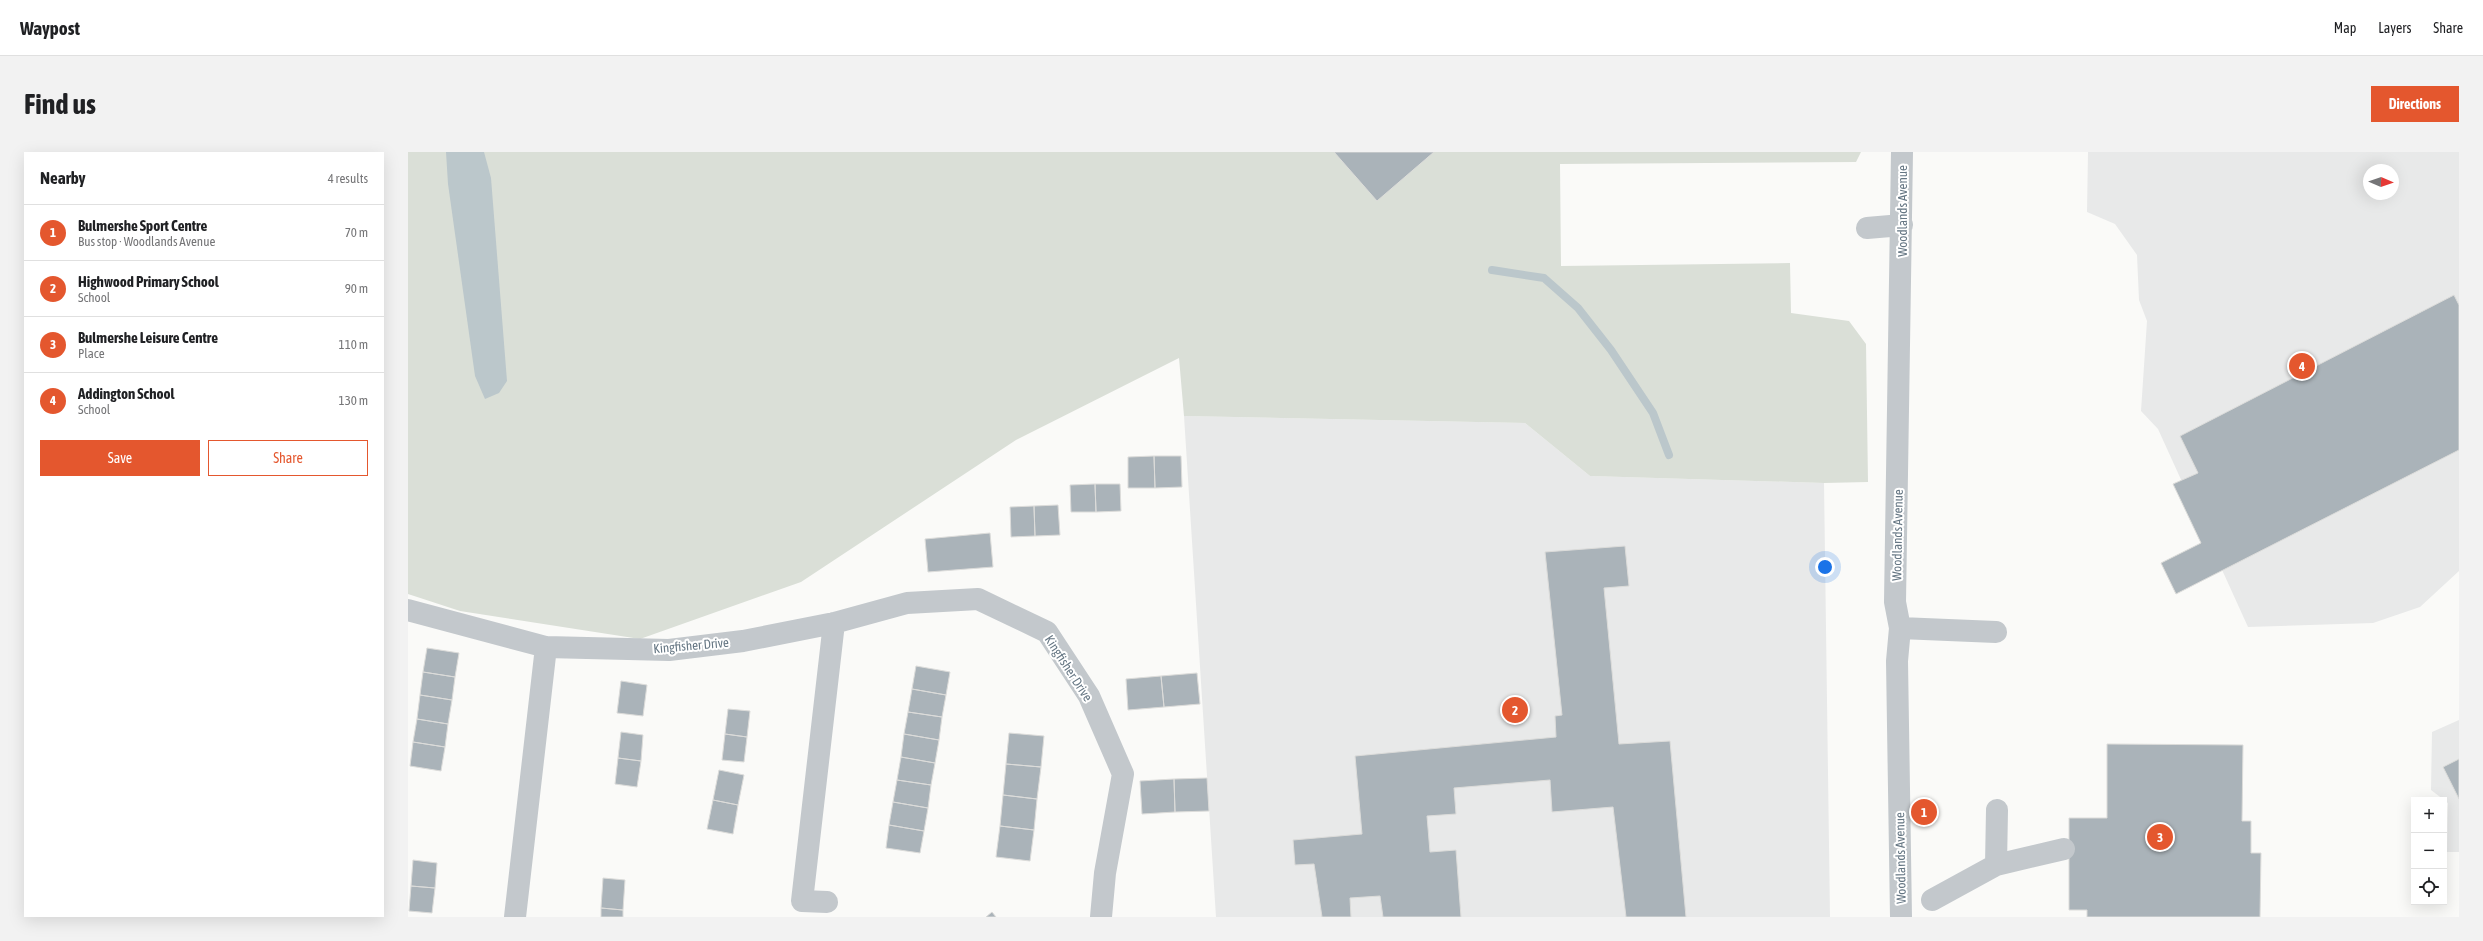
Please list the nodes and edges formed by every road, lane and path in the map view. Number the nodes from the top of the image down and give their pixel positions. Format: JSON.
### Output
{"nodes":[{"id":1,"x":1902,"y":152,"type":"edge"},
{"id":2,"x":1902,"y":225,"type":"junction"},
{"id":3,"x":1867,"y":228,"type":"dead end"},
{"id":4,"x":408,"y":610,"type":"edge"},
{"id":5,"x":834,"y":623,"type":"junction"},
{"id":6,"x":1900,"y":628,"type":"junction"},
{"id":7,"x":1996,"y":632,"type":"dead end"},
{"id":8,"x":546,"y":647,"type":"junction"},
{"id":9,"x":1997,"y":810,"type":"dead end"},
{"id":10,"x":2064,"y":849,"type":"dead end"},
{"id":11,"x":1996,"y":865,"type":"junction"},
{"id":12,"x":1932,"y":900,"type":"dead end"},
{"id":13,"x":828,"y":902,"type":"dead end"},
{"id":14,"x":801,"y":909,"type":"edge"},
{"id":15,"x":515,"y":917,"type":"edge"},
{"id":16,"x":1101,"y":917,"type":"edge"},
{"id":17,"x":1901,"y":917,"type":"edge"}],
"edges":[{"from":1,"to":2,"type":"street","name":"Woodlands Avenue"},
{"from":2,"to":3,"type":"street"},
{"from":2,"to":6,"type":"street","name":"Woodlands Avenue"},
{"from":4,"to":8,"type":"street","name":"Kingfisher Drive"},
{"from":5,"to":8,"type":"street","name":"Kingfisher Drive"},
{"from":5,"to":14,"type":"street"},
{"from":5,"to":16,"type":"street","name":"Kingfisher Drive"},
{"from":6,"to":7,"type":"street"},
{"from":6,"to":17,"type":"street","name":"Woodlands Avenue"},
{"from":8,"to":15,"type":"street"},
{"from":9,"to":11,"type":"street"},
{"from":10,"to":11,"type":"street"},
{"from":11,"to":12,"type":"street"},
{"from":13,"to":14,"type":"street"}]}
